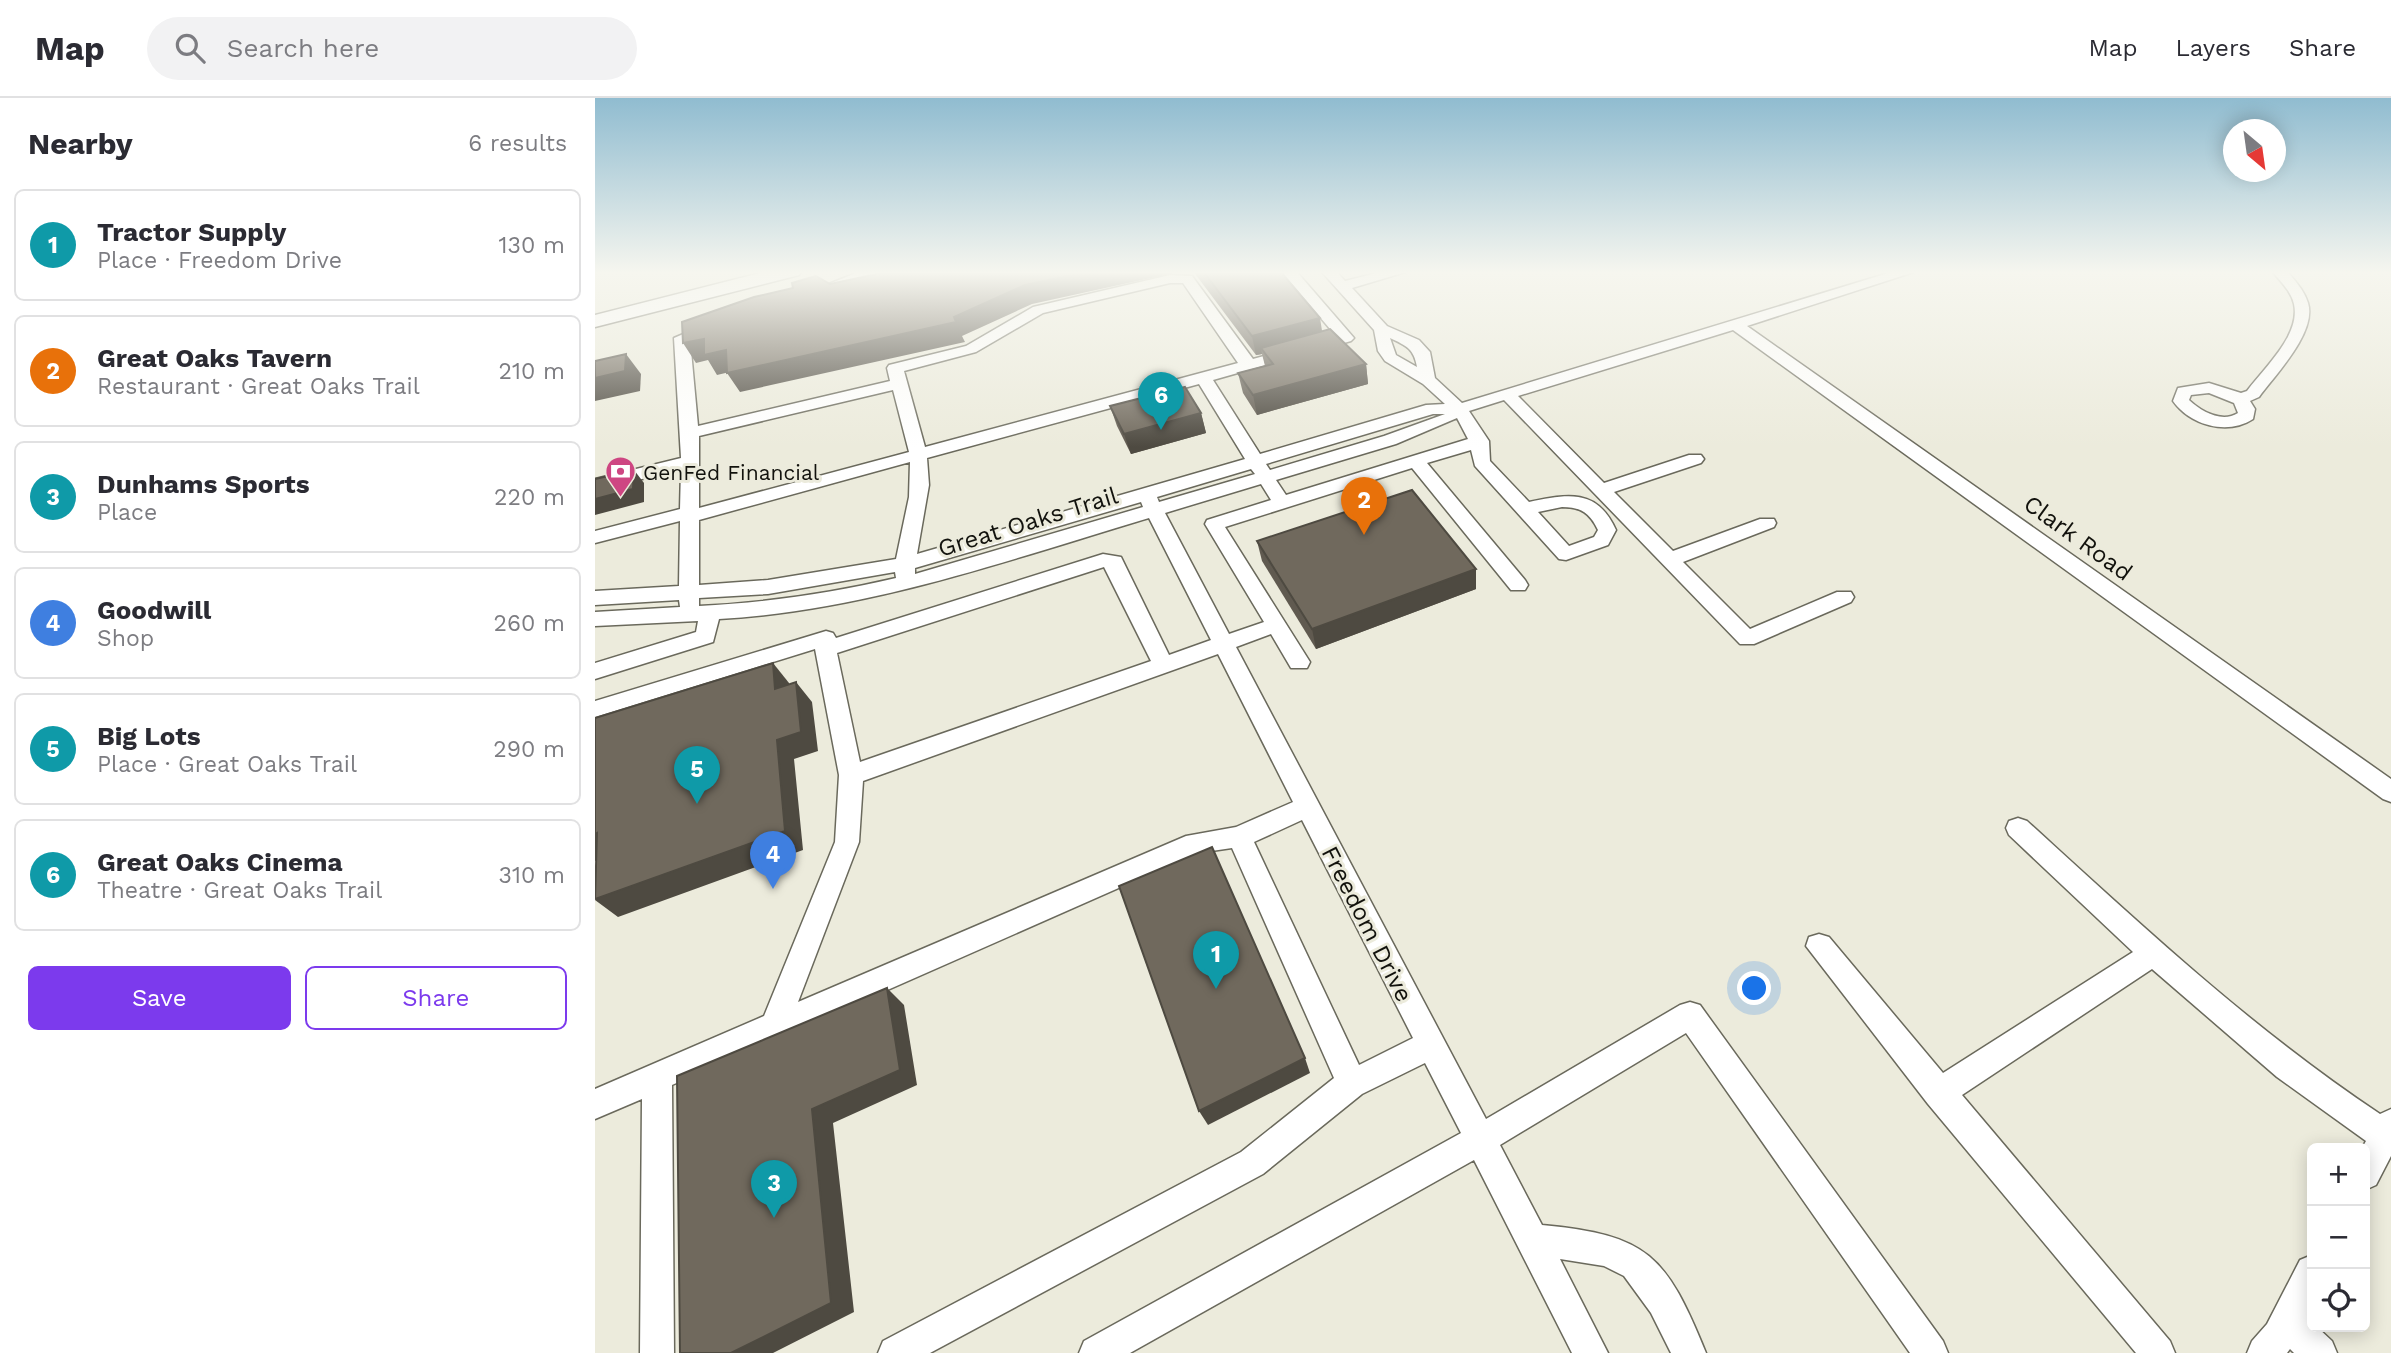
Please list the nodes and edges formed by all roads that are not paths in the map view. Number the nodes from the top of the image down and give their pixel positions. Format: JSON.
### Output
{"nodes":[{"id":1,"x":1382,"y":329,"type":"edge"},
{"id":2,"x":617,"y":330,"type":"edge"},
{"id":3,"x":707,"y":330,"type":"edge"},
{"id":4,"x":1004,"y":330,"type":"edge"},
{"id":5,"x":1224,"y":330,"type":"edge"},
{"id":6,"x":1339,"y":330,"type":"edge"},
{"id":7,"x":1383,"y":330,"type":"edge"},
{"id":8,"x":1718,"y":330,"type":"edge"},
{"id":9,"x":1744,"y":330,"type":"edge"},
{"id":10,"x":2300,"y":330,"type":"edge"},
{"id":11,"x":595,"y":337,"type":"edge"},
{"id":12,"x":1244,"y":366,"type":"junction"},
{"id":13,"x":1203,"y":378,"type":"junction"},
{"id":14,"x":1427,"y":379,"type":"junction"},
{"id":15,"x":899,"y":384,"type":"junction"},
{"id":16,"x":1507,"y":394,"type":"junction"},
{"id":17,"x":2239,"y":399,"type":"dead end"},
{"id":18,"x":1459,"y":409,"type":"junction"},
{"id":19,"x":690,"y":433,"type":"junction"},
{"id":20,"x":1480,"y":441,"type":"junction"},
{"id":21,"x":916,"y":454,"type":"junction"},
{"id":22,"x":1695,"y":459,"type":"dead end"},
{"id":23,"x":690,"y":461,"type":"junction"},
{"id":24,"x":1416,"y":461,"type":"junction"},
{"id":25,"x":1260,"y":469,"type":"junction"},
{"id":26,"x":595,"y":485,"type":"edge"},
{"id":27,"x":1601,"y":490,"type":"junction"},
{"id":28,"x":1150,"y":502,"type":"junction"},
{"id":29,"x":1282,"y":503,"type":"junction"},
{"id":30,"x":1525,"y":509,"type":"dead end"},
{"id":31,"x":690,"y":514,"type":"junction"},
{"id":32,"x":1767,"y":523,"type":"dead end"},
{"id":33,"x":595,"y":537,"type":"edge"},
{"id":34,"x":1669,"y":560,"type":"junction"},
{"id":35,"x":905,"y":574,"type":"junction"},
{"id":36,"x":1518,"y":585,"type":"dead end"},
{"id":37,"x":689,"y":591,"type":"junction"},
{"id":38,"x":1844,"y":597,"type":"dead end"},
{"id":39,"x":595,"y":598,"type":"edge"},
{"id":40,"x":824,"y":600,"type":"junction"},
{"id":41,"x":700,"y":613,"type":"junction"},
{"id":42,"x":595,"y":619,"type":"edge"},
{"id":43,"x":1276,"y":625,"type":"junction"},
{"id":44,"x":706,"y":637,"type":"junction"},
{"id":45,"x":826,"y":643,"type":"junction"},
{"id":46,"x":1223,"y":644,"type":"junction"},
{"id":47,"x":1299,"y":662,"type":"dead end"},
{"id":48,"x":1164,"y":666,"type":"junction"},
{"id":49,"x":595,"y":671,"type":"edge"},
{"id":50,"x":595,"y":695,"type":"edge"},
{"id":51,"x":595,"y":709,"type":"edge"},
{"id":52,"x":851,"y":775,"type":"junction"},
{"id":53,"x":2391,"y":792,"type":"edge"},
{"id":54,"x":1307,"y":807,"type":"junction"},
{"id":55,"x":2018,"y":828,"type":"dead end"},
{"id":56,"x":1239,"y":837,"type":"junction"},
{"id":57,"x":1819,"y":946,"type":"dead end"},
{"id":58,"x":2154,"y":953,"type":"junction"},
{"id":59,"x":774,"y":1027,"type":"junction"},
{"id":60,"x":1430,"y":1045,"type":"junction"},
{"id":61,"x":657,"y":1077,"type":"junction"},
{"id":62,"x":1352,"y":1084,"type":"junction"},
{"id":63,"x":1939,"y":1093,"type":"junction"},
{"id":64,"x":595,"y":1104,"type":"edge"},
{"id":65,"x":2388,"y":1130,"type":"edge"},
{"id":66,"x":1479,"y":1140,"type":"junction"},
{"id":67,"x":2370,"y":1164,"type":"edge"},
{"id":68,"x":1531,"y":1240,"type":"junction"},
{"id":69,"x":2307,"y":1281,"type":"edge"},
{"id":70,"x":2285,"y":1322,"type":"junction"},
{"id":71,"x":1135,"y":1343,"type":"edge"},
{"id":72,"x":657,"y":1353,"type":"edge"},
{"id":73,"x":895,"y":1353,"type":"edge"},
{"id":74,"x":1096,"y":1353,"type":"edge"},
{"id":75,"x":1591,"y":1353,"type":"edge"},
{"id":76,"x":1689,"y":1353,"type":"edge"},
{"id":77,"x":1931,"y":1353,"type":"edge"},
{"id":78,"x":2158,"y":1353,"type":"edge"},
{"id":79,"x":2264,"y":1353,"type":"edge"},
{"id":80,"x":2320,"y":1353,"type":"edge"}],
"edges":[{"from":1,"to":14,"type":"street"},
{"from":2,"to":11,"type":"highway"},
{"from":3,"to":19,"type":"street"},
{"from":4,"to":15,"type":"street"},
{"from":5,"to":12,"type":"street"},
{"from":6,"to":12,"type":"street"},
{"from":7,"to":14,"type":"street"},
{"from":8,"to":16,"type":"street","name":"Great Oaks Trail"},
{"from":9,"to":53,"type":"street","name":"Clark Road"},
{"from":10,"to":17,"type":"street"},
{"from":12,"to":13,"type":"street"},
{"from":13,"to":21,"type":"street"},
{"from":13,"to":25,"type":"street"},
{"from":14,"to":18,"type":"street"},
{"from":15,"to":19,"type":"street"},
{"from":15,"to":21,"type":"street"},
{"from":16,"to":18,"type":"street","name":"Great Oaks Trail"},
{"from":16,"to":27,"type":"street"},
{"from":18,"to":20,"type":"street"},
{"from":18,"to":25,"type":"street","name":"Great Oaks Trail"},
{"from":19,"to":23,"type":"street"},
{"from":20,"to":24,"type":"street"},
{"from":20,"to":30,"type":"street"},
{"from":21,"to":31,"type":"street"},
{"from":21,"to":35,"type":"street"},
{"from":22,"to":27,"type":"street"},
{"from":23,"to":26,"type":"street"},
{"from":23,"to":31,"type":"street"},
{"from":24,"to":29,"type":"street"},
{"from":24,"to":36,"type":"street"},
{"from":25,"to":28,"type":"street","name":"Great Oaks Trail"},
{"from":25,"to":29,"type":"street"},
{"from":27,"to":34,"type":"street"},
{"from":28,"to":35,"type":"street","name":"Great Oaks Trail"},
{"from":28,"to":46,"type":"street","name":"Freedom Drive"},
{"from":29,"to":43,"type":"street"},
{"from":31,"to":33,"type":"street"},
{"from":31,"to":37,"type":"street"},
{"from":32,"to":34,"type":"street"},
{"from":34,"to":38,"type":"street"},
{"from":35,"to":37,"type":"street","name":"Great Oaks Trail"},
{"from":35,"to":40,"type":"street","name":"Great Oaks Trail"},
{"from":37,"to":39,"type":"street","name":"Great Oaks Trail"},
{"from":37,"to":41,"type":"street"},
{"from":40,"to":41,"type":"street","name":"Great Oaks Trail"},
{"from":40,"to":45,"type":"street"},
{"from":41,"to":42,"type":"street","name":"Great Oaks Trail"},
{"from":41,"to":44,"type":"street"},
{"from":43,"to":46,"type":"street"},
{"from":43,"to":47,"type":"street"},
{"from":44,"to":49,"type":"street"},
{"from":44,"to":50,"type":"street"},
{"from":45,"to":48,"type":"street"},
{"from":45,"to":51,"type":"street"},
{"from":45,"to":52,"type":"street"},
{"from":46,"to":48,"type":"street"},
{"from":46,"to":54,"type":"street","name":"Freedom Drive"},
{"from":48,"to":52,"type":"street"},
{"from":52,"to":59,"type":"street"},
{"from":54,"to":56,"type":"street"},
{"from":54,"to":60,"type":"street","name":"Freedom Drive"},
{"from":55,"to":58,"type":"street"},
{"from":56,"to":59,"type":"street"},
{"from":56,"to":62,"type":"street"},
{"from":57,"to":63,"type":"street"},
{"from":58,"to":63,"type":"street"},
{"from":58,"to":65,"type":"street"},
{"from":59,"to":61,"type":"street"},
{"from":60,"to":62,"type":"street"},
{"from":60,"to":66,"type":"street","name":"Freedom Drive"},
{"from":61,"to":64,"type":"street"},
{"from":61,"to":72,"type":"street"},
{"from":62,"to":73,"type":"street"},
{"from":63,"to":78,"type":"street"},
{"from":65,"to":67,"type":"street"},
{"from":66,"to":68,"type":"street","name":"Freedom Drive"},
{"from":66,"to":71,"type":"street"},
{"from":66,"to":77,"type":"street"},
{"from":68,"to":75,"type":"street","name":"Freedom Drive"},
{"from":68,"to":76,"type":"street"},
{"from":69,"to":70,"type":"street"},
{"from":70,"to":79,"type":"street"},
{"from":70,"to":80,"type":"street"},
{"from":71,"to":74,"type":"street"}]}
